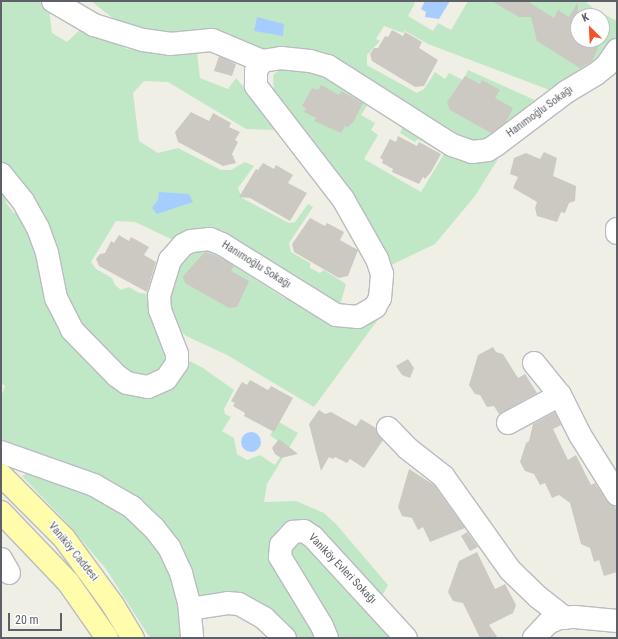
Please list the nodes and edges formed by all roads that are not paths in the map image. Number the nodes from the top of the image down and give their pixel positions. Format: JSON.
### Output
{"nodes":[{"id":1,"x":53,"y":1,"type":"edge"},
{"id":2,"x":617,"y":50,"type":"edge"},
{"id":3,"x":262,"y":61,"type":"junction"},
{"id":4,"x":1,"y":174,"type":"edge"},
{"id":5,"x":617,"y":229,"type":"edge"},
{"id":6,"x":617,"y":233,"type":"edge"},
{"id":7,"x":534,"y":363,"type":"dead end"},
{"id":8,"x":560,"y":395,"type":"junction"},
{"id":9,"x":508,"y":423,"type":"dead end"},
{"id":10,"x":388,"y":428,"type":"dead end"},
{"id":11,"x":1,"y":452,"type":"edge"},
{"id":12,"x":37,"y":465,"type":"junction"},
{"id":13,"x":2,"y":477,"type":"edge"},
{"id":14,"x":617,"y":494,"type":"edge"},
{"id":15,"x":1,"y":512,"type":"edge"},
{"id":16,"x":190,"y":609,"type":"junction"},
{"id":17,"x":565,"y":618,"type":"junction"},
{"id":18,"x":617,"y":620,"type":"edge"},
{"id":19,"x":107,"y":638,"type":"edge"},
{"id":20,"x":133,"y":638,"type":"edge"},
{"id":21,"x":192,"y":638,"type":"edge"},
{"id":22,"x":285,"y":638,"type":"edge"},
{"id":23,"x":327,"y":638,"type":"edge"},
{"id":24,"x":406,"y":638,"type":"edge"},
{"id":25,"x":534,"y":638,"type":"edge"}],
"edges":[{"from":1,"to":3,"type":"street"},
{"from":2,"to":3,"type":"street","name":"Hanımoğlu Sokağı"},
{"from":3,"to":4,"type":"street","name":"Hanımoğlu Sokağı"},
{"from":5,"to":6,"type":"street"},
{"from":7,"to":8,"type":"street"},
{"from":8,"to":9,"type":"street"},
{"from":8,"to":14,"type":"street"},
{"from":10,"to":17,"type":"street"},
{"from":11,"to":12,"type":"street"},
{"from":12,"to":13,"type":"street"},
{"from":12,"to":16,"type":"street"},
{"from":13,"to":20,"type":"main road","name":"Vaniköy Caddesi"},
{"from":15,"to":19,"type":"main road","name":"Vaniköy Caddesi"},
{"from":16,"to":21,"type":"street"},
{"from":16,"to":22,"type":"street"},
{"from":17,"to":18,"type":"street"},
{"from":17,"to":25,"type":"street"},
{"from":23,"to":24,"type":"street","name":"Vaniköy Evleri Sokağı"}]}
